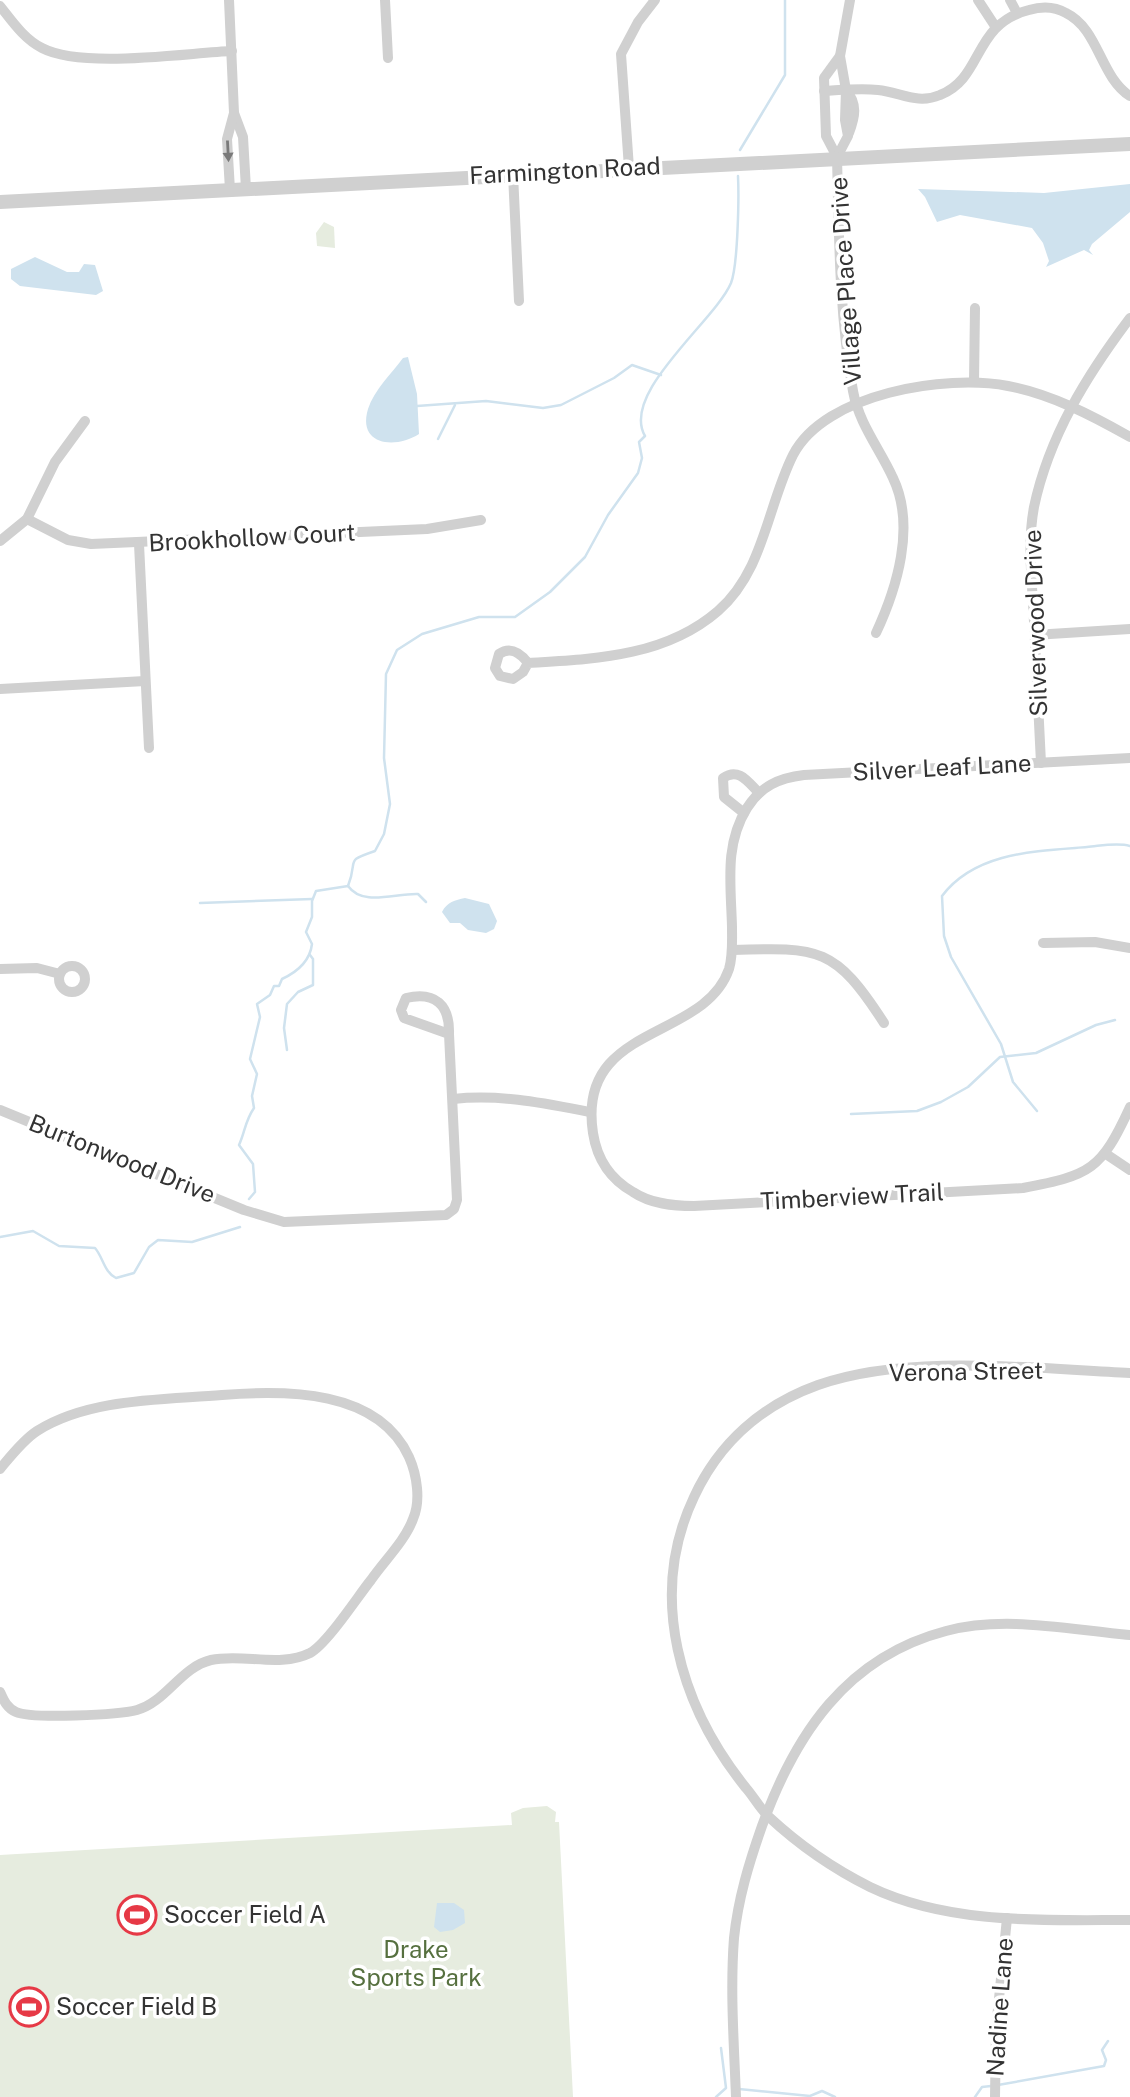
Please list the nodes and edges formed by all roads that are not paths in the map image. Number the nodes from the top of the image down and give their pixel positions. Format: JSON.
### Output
{"nodes":[{"id":1,"x":229,"y":0,"type":"edge"},
{"id":2,"x":386,"y":0,"type":"edge"},
{"id":3,"x":655,"y":0,"type":"edge"},
{"id":4,"x":850,"y":0,"type":"edge"},
{"id":5,"x":978,"y":0,"type":"edge"},
{"id":6,"x":1010,"y":0,"type":"edge"},
{"id":7,"x":0,"y":6,"type":"edge"},
{"id":8,"x":1017,"y":13,"type":"junction"},
{"id":9,"x":995,"y":26,"type":"junction"},
{"id":10,"x":232,"y":51,"type":"junction"},
{"id":11,"x":840,"y":56,"type":"junction"},
{"id":12,"x":388,"y":58,"type":"dead end"},
{"id":13,"x":846,"y":90,"type":"junction"},
{"id":14,"x":824,"y":91,"type":"junction"},
{"id":15,"x":1130,"y":96,"type":"edge"},
{"id":16,"x":234,"y":113,"type":"junction"},
{"id":17,"x":1130,"y":144,"type":"edge"},
{"id":18,"x":837,"y":157,"type":"junction"},
{"id":19,"x":629,"y":167,"type":"junction"},
{"id":20,"x":513,"y":174,"type":"junction"},
{"id":21,"x":246,"y":189,"type":"junction"},
{"id":22,"x":230,"y":190,"type":"junction"},
{"id":23,"x":0,"y":202,"type":"edge"},
{"id":24,"x":519,"y":301,"type":"dead end"},
{"id":25,"x":975,"y":308,"type":"dead end"},
{"id":26,"x":1130,"y":318,"type":"edge"},
{"id":27,"x":974,"y":381,"type":"junction"},
{"id":28,"x":856,"y":404,"type":"junction"},
{"id":29,"x":1071,"y":407,"type":"junction"},
{"id":30,"x":85,"y":421,"type":"dead end"},
{"id":31,"x":1130,"y":437,"type":"edge"},
{"id":32,"x":27,"y":519,"type":"junction"},
{"id":33,"x":481,"y":520,"type":"dead end"},
{"id":34,"x":0,"y":541,"type":"edge"},
{"id":35,"x":139,"y":544,"type":"junction"},
{"id":36,"x":1130,"y":629,"type":"edge"},
{"id":37,"x":876,"y":633,"type":"dead end"},
{"id":38,"x":1034,"y":635,"type":"junction"},
{"id":39,"x":528,"y":663,"type":"dead end"},
{"id":40,"x":145,"y":681,"type":"junction"},
{"id":41,"x":0,"y":689,"type":"edge"},
{"id":42,"x":149,"y":748,"type":"dead end"},
{"id":43,"x":1130,"y":758,"type":"edge"},
{"id":44,"x":1041,"y":763,"type":"junction"},
{"id":45,"x":759,"y":793,"type":"junction"},
{"id":46,"x":744,"y":813,"type":"junction"},
{"id":47,"x":1043,"y":943,"type":"dead end"},
{"id":48,"x":1130,"y":948,"type":"edge"},
{"id":49,"x":732,"y":950,"type":"junction"},
{"id":50,"x":0,"y":969,"type":"edge"},
{"id":51,"x":60,"y":974,"type":"dead end"},
{"id":52,"x":884,"y":1023,"type":"dead end"},
{"id":53,"x":449,"y":1034,"type":"junction"},
{"id":54,"x":453,"y":1099,"type":"junction"},
{"id":55,"x":1130,"y":1107,"type":"edge"},
{"id":56,"x":0,"y":1110,"type":"edge"},
{"id":57,"x":590,"y":1112,"type":"junction"},
{"id":58,"x":1105,"y":1154,"type":"junction"},
{"id":59,"x":1130,"y":1170,"type":"edge"},
{"id":60,"x":1130,"y":1373,"type":"edge"},
{"id":61,"x":0,"y":1469,"type":"edge"},
{"id":62,"x":1130,"y":1635,"type":"edge"},
{"id":63,"x":0,"y":1692,"type":"edge"},
{"id":64,"x":3,"y":1708,"type":"edge"},
{"id":65,"x":766,"y":1815,"type":"junction"},
{"id":66,"x":1007,"y":1918,"type":"junction"},
{"id":67,"x":1130,"y":1920,"type":"edge"},
{"id":68,"x":736,"y":2097,"type":"edge"},
{"id":69,"x":995,"y":2097,"type":"edge"}],
"edges":[{"from":1,"to":10,"type":"street"},
{"from":2,"to":12,"type":"street"},
{"from":3,"to":19,"type":"street"},
{"from":4,"to":11,"type":"street"},
{"from":5,"to":9,"type":"street"},
{"from":6,"to":8,"type":"street"},
{"from":7,"to":10,"type":"street"},
{"from":8,"to":9,"type":"street"},
{"from":8,"to":15,"type":"street"},
{"from":9,"to":13,"type":"street"},
{"from":10,"to":16,"type":"street"},
{"from":11,"to":13,"type":"street"},
{"from":11,"to":14,"type":"street"},
{"from":13,"to":14,"type":"street"},
{"from":13,"to":18,"type":"street"},
{"from":14,"to":18,"type":"street"},
{"from":16,"to":21,"type":"street"},
{"from":16,"to":22,"type":"street","one_way":true},
{"from":17,"to":18,"type":"street","name":"Farmington Road"},
{"from":18,"to":19,"type":"street","name":"Farmington Road"},
{"from":18,"to":28,"type":"street","name":"Village Place Drive"},
{"from":19,"to":20,"type":"street","name":"Farmington Road"},
{"from":20,"to":21,"type":"street","name":"Farmington Road"},
{"from":20,"to":24,"type":"street"},
{"from":21,"to":22,"type":"street","name":"Farmington Road"},
{"from":22,"to":23,"type":"street","name":"Farmington Road"},
{"from":25,"to":27,"type":"street"},
{"from":26,"to":29,"type":"street","name":"Silverwood Drive"},
{"from":27,"to":28,"type":"street"},
{"from":27,"to":29,"type":"street"},
{"from":28,"to":37,"type":"street","name":"Village Place Drive"},
{"from":28,"to":39,"type":"street"},
{"from":29,"to":31,"type":"street"},
{"from":29,"to":38,"type":"street","name":"Silverwood Drive"},
{"from":30,"to":32,"type":"street"},
{"from":32,"to":34,"type":"street"},
{"from":32,"to":35,"type":"street","name":"Brookhollow Court"},
{"from":33,"to":35,"type":"street","name":"Brookhollow Court"},
{"from":35,"to":40,"type":"street"},
{"from":36,"to":38,"type":"street"},
{"from":38,"to":44,"type":"street","name":"Silverwood Drive"},
{"from":40,"to":41,"type":"street"},
{"from":40,"to":42,"type":"street"},
{"from":43,"to":44,"type":"street","name":"Silver Leaf Lane"},
{"from":44,"to":45,"type":"street","name":"Silver Leaf Lane"},
{"from":45,"to":46,"type":"street","name":"Silver Leaf Lane"},
{"from":45,"to":46,"type":"street"},
{"from":46,"to":49,"type":"street","name":"Silver Leaf Lane"},
{"from":47,"to":48,"type":"street"},
{"from":49,"to":52,"type":"street"},
{"from":49,"to":57,"type":"street","name":"Silver Leaf Lane"},
{"from":50,"to":51,"type":"street"},
{"from":53,"to":53,"type":"street"},
{"from":53,"to":54,"type":"street"},
{"from":54,"to":56,"type":"street","name":"Burtonwood Drive"},
{"from":54,"to":57,"type":"street"},
{"from":55,"to":58,"type":"street","name":"Timberview Trail"},
{"from":57,"to":58,"type":"street","name":"Timberview Trail"},
{"from":58,"to":59,"type":"street"},
{"from":60,"to":65,"type":"street","name":"Verona Street"},
{"from":61,"to":64,"type":"street"},
{"from":62,"to":65,"type":"street"},
{"from":63,"to":64,"type":"street"},
{"from":65,"to":66,"type":"street","name":"Verona Street"},
{"from":65,"to":68,"type":"street"},
{"from":66,"to":67,"type":"street","name":"Verona Street"},
{"from":66,"to":69,"type":"street","name":"Nadine Lane"}]}
